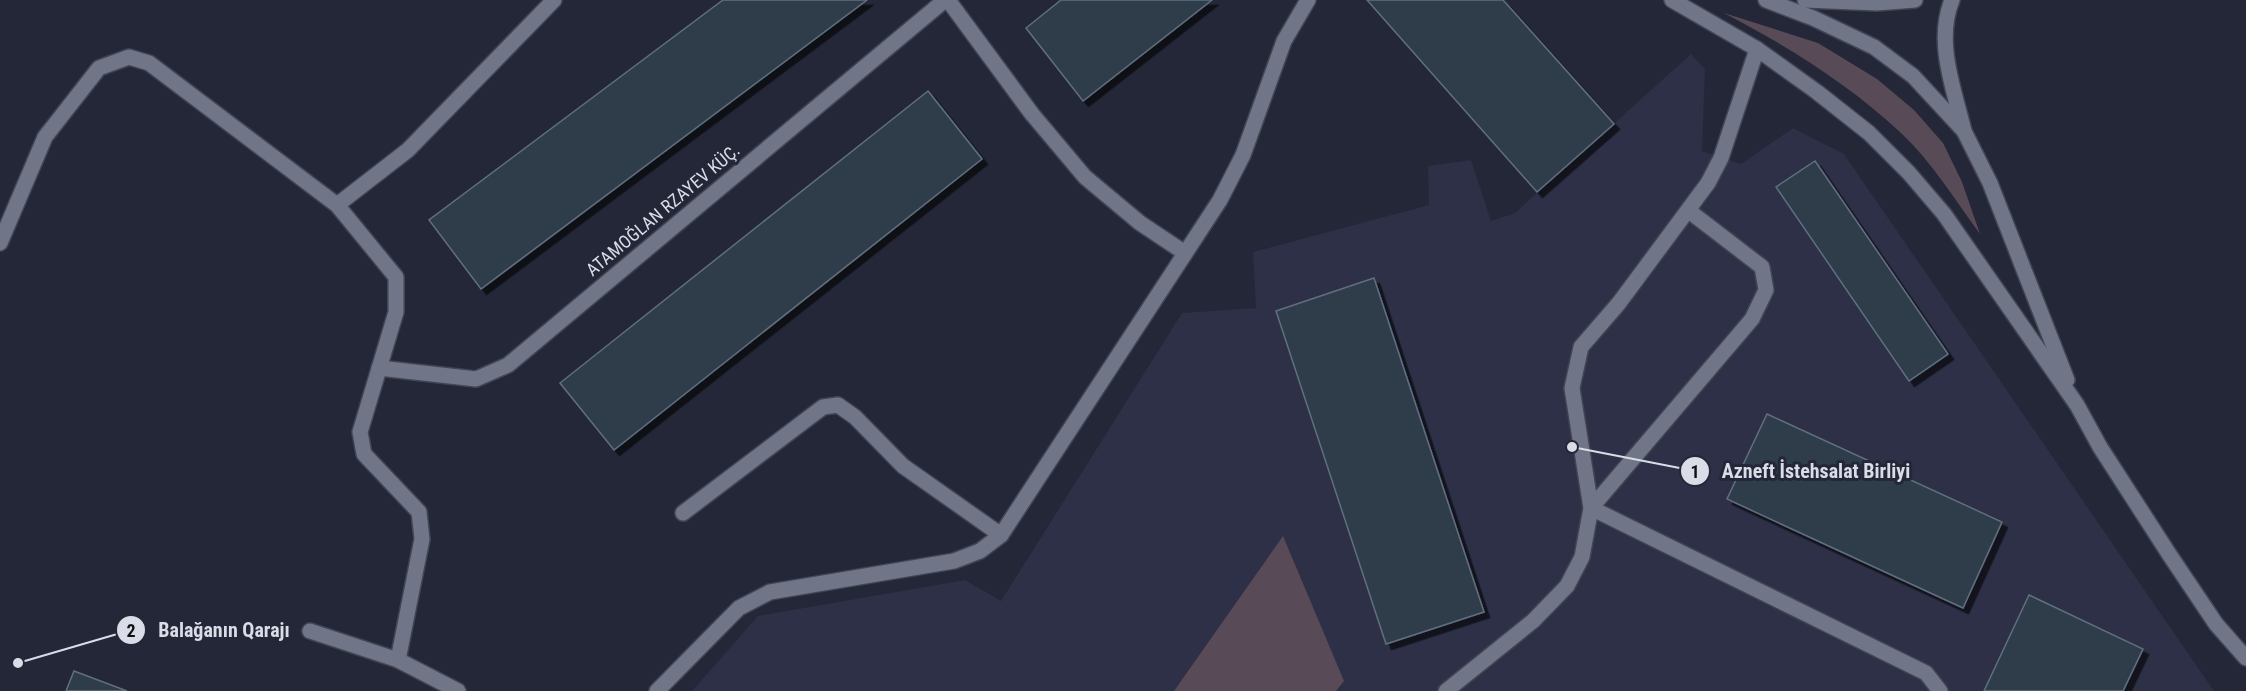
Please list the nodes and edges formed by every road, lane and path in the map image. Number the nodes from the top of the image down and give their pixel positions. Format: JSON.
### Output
{"nodes":[{"id":1,"x":554,"y":0,"type":"edge"},
{"id":2,"x":947,"y":0,"type":"edge"},
{"id":3,"x":1308,"y":0,"type":"edge"},
{"id":4,"x":1672,"y":0,"type":"edge"},
{"id":5,"x":1766,"y":0,"type":"edge"},
{"id":6,"x":1805,"y":0,"type":"edge"},
{"id":7,"x":1915,"y":0,"type":"edge"},
{"id":8,"x":1952,"y":0,"type":"edge"},
{"id":9,"x":1757,"y":49,"type":"junction"},
{"id":10,"x":1964,"y":131,"type":"junction"},
{"id":11,"x":337,"y":205,"type":"junction"},
{"id":12,"x":1689,"y":211,"type":"junction"},
{"id":13,"x":0,"y":243,"type":"edge"},
{"id":14,"x":1185,"y":253,"type":"junction"},
{"id":15,"x":379,"y":368,"type":"junction"},
{"id":16,"x":2077,"y":405,"type":"junction"},
{"id":17,"x":1591,"y":508,"type":"junction"},
{"id":18,"x":683,"y":513,"type":"dead end"},
{"id":19,"x":1001,"y":535,"type":"junction"},
{"id":20,"x":310,"y":631,"type":"dead end"},
{"id":21,"x":2246,"y":658,"type":"edge"},
{"id":22,"x":398,"y":660,"type":"junction"},
{"id":23,"x":458,"y":691,"type":"edge"},
{"id":24,"x":657,"y":691,"type":"edge"},
{"id":25,"x":1446,"y":691,"type":"edge"},
{"id":26,"x":1940,"y":691,"type":"edge"}],
"edges":[{"from":1,"to":11,"type":"street"},
{"from":2,"to":14,"type":"street","name":"ATAMOĞLAN RZAYEV KÜÇ."},
{"from":2,"to":15,"type":"street","name":"ATAMOĞLAN RZAYEV KÜÇ."},
{"from":3,"to":14,"type":"street"},
{"from":4,"to":9,"type":"street"},
{"from":5,"to":10,"type":"street"},
{"from":6,"to":7,"type":"street"},
{"from":8,"to":10,"type":"street"},
{"from":9,"to":12,"type":"street"},
{"from":9,"to":16,"type":"street"},
{"from":10,"to":16,"type":"street"},
{"from":11,"to":13,"type":"street"},
{"from":11,"to":15,"type":"street"},
{"from":12,"to":17,"type":"street"},
{"from":12,"to":17,"type":"street"},
{"from":14,"to":19,"type":"street"},
{"from":15,"to":22,"type":"street"},
{"from":16,"to":21,"type":"street"},
{"from":17,"to":25,"type":"street"},
{"from":17,"to":26,"type":"street"},
{"from":18,"to":19,"type":"street"},
{"from":19,"to":24,"type":"street"},
{"from":20,"to":22,"type":"street"},
{"from":22,"to":23,"type":"street"}]}
